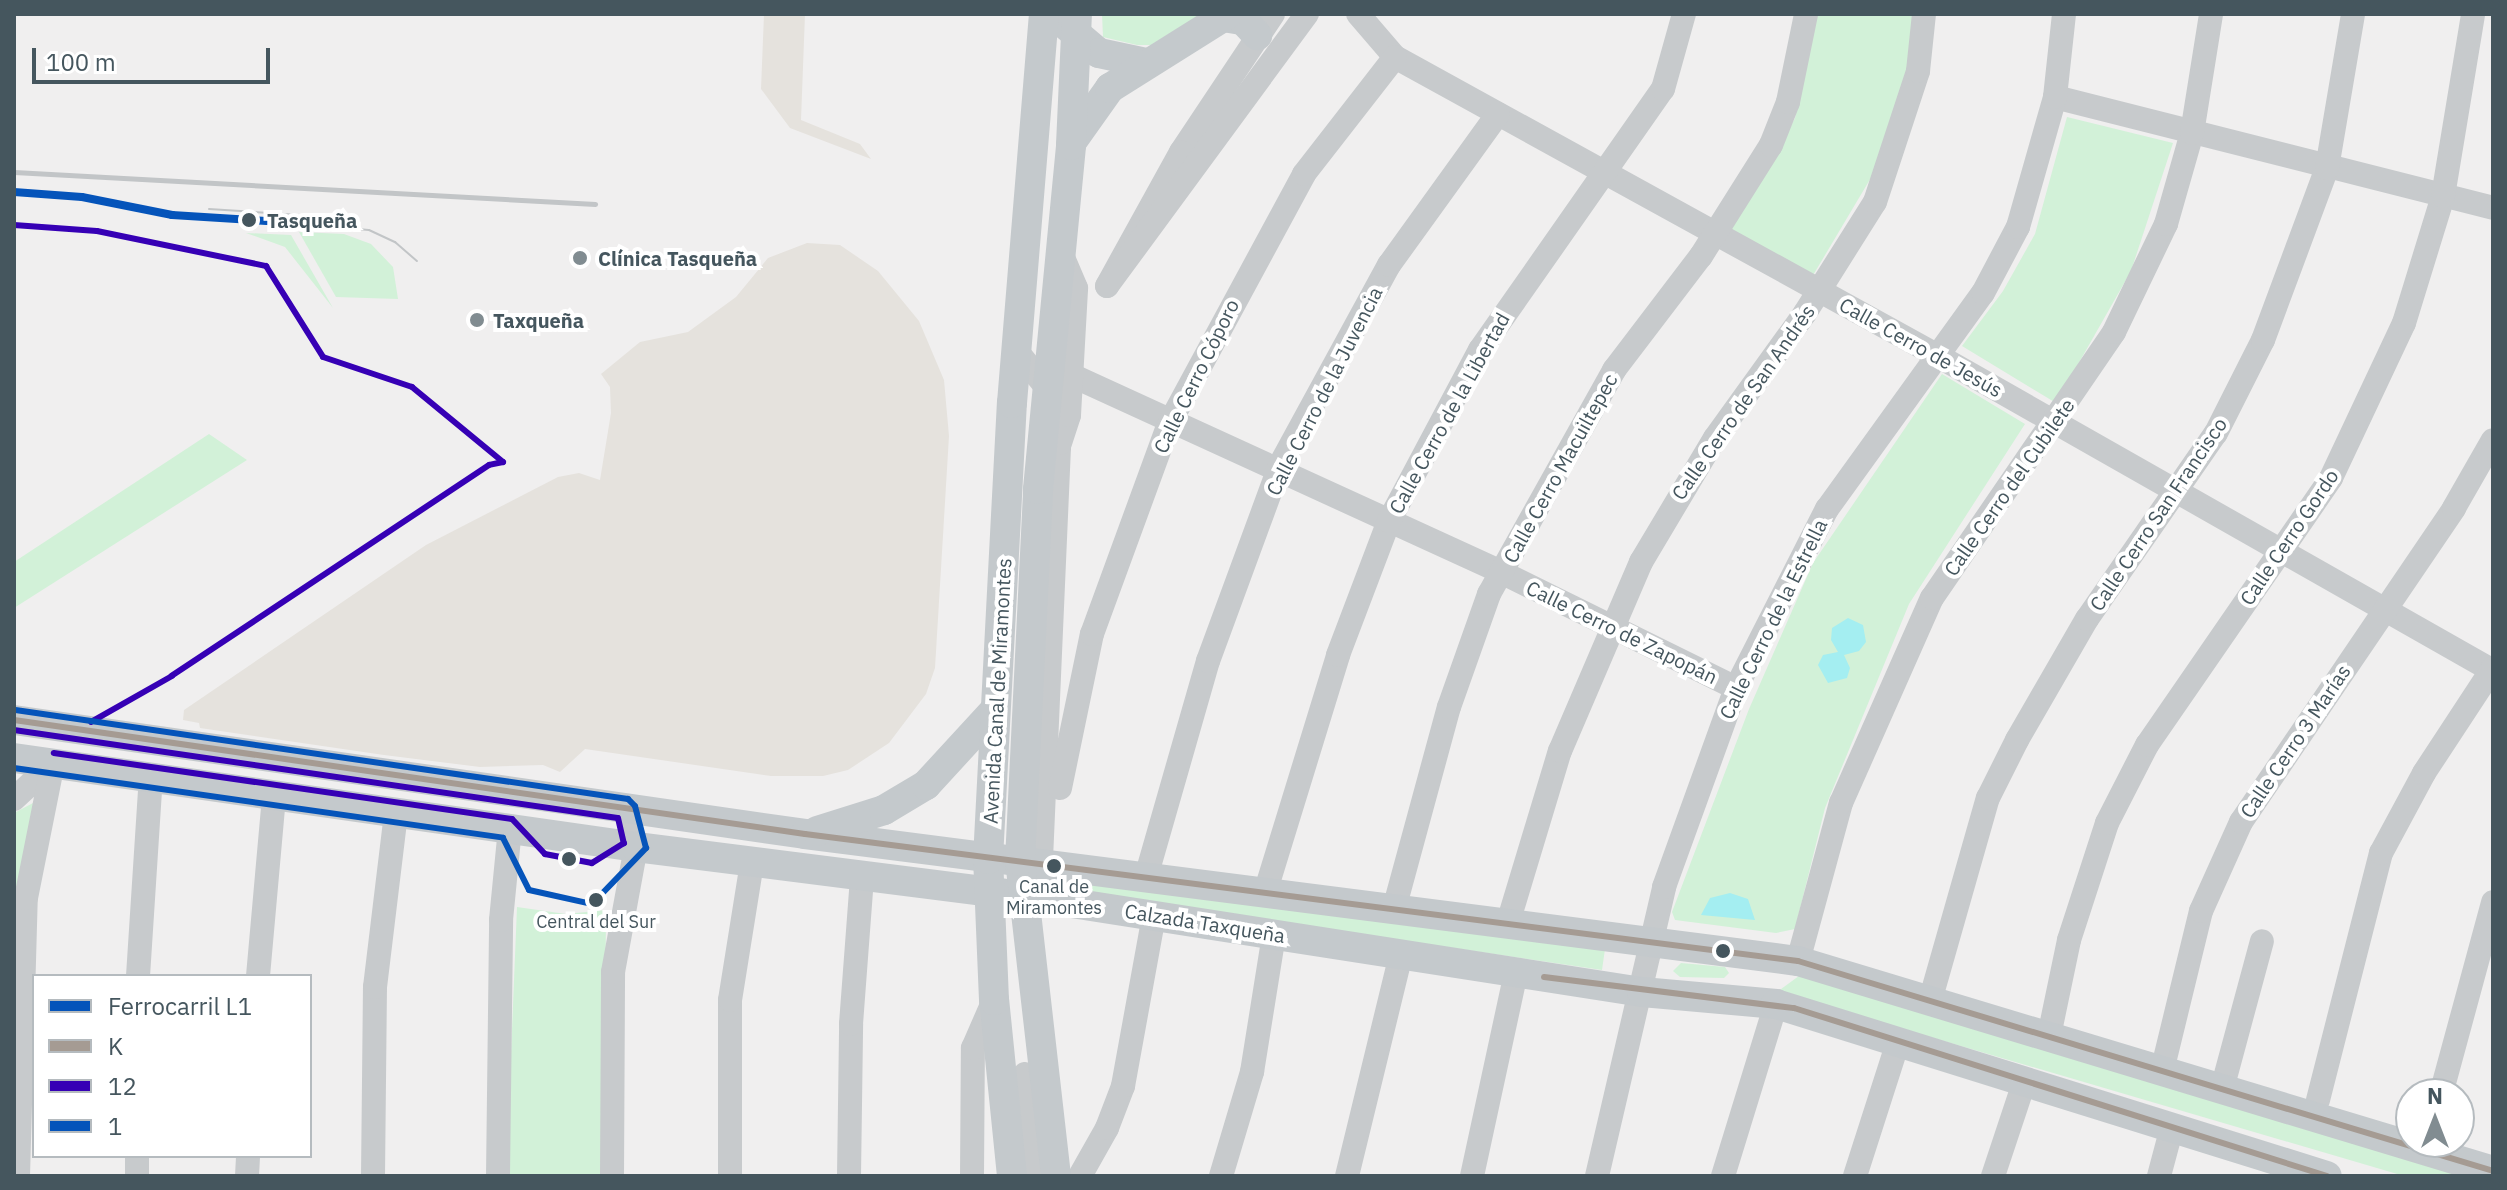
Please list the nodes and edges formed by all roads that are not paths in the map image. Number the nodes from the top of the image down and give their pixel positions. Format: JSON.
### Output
{"nodes":[{"id":1,"x":1044,"y":14,"type":"edge"},
{"id":2,"x":1307,"y":14,"type":"edge"},
{"id":3,"x":1358,"y":14,"type":"edge"},
{"id":4,"x":1684,"y":14,"type":"edge"},
{"id":5,"x":1806,"y":14,"type":"edge"},
{"id":6,"x":1924,"y":14,"type":"edge"},
{"id":7,"x":2064,"y":14,"type":"edge"},
{"id":8,"x":2211,"y":14,"type":"edge"},
{"id":9,"x":2353,"y":14,"type":"edge"},
{"id":10,"x":2473,"y":14,"type":"edge"},
{"id":11,"x":1225,"y":15,"type":"edge"},
{"id":12,"x":1071,"y":22,"type":"edge"},
{"id":13,"x":1265,"y":25,"type":"edge"},
{"id":14,"x":1395,"y":57,"type":"junction"},
{"id":15,"x":1146,"y":63,"type":"junction"},
{"id":16,"x":2055,"y":97,"type":"junction"},
{"id":17,"x":1498,"y":114,"type":"junction"},
{"id":18,"x":2192,"y":133,"type":"junction"},
{"id":19,"x":1071,"y":145,"type":"junction"},
{"id":20,"x":2327,"y":168,"type":"junction"},
{"id":21,"x":1606,"y":176,"type":"junction"},
{"id":22,"x":2443,"y":196,"type":"junction"},
{"id":23,"x":2493,"y":208,"type":"edge"},
{"id":24,"x":1716,"y":235,"type":"junction"},
{"id":25,"x":1819,"y":292,"type":"junction"},
{"id":26,"x":1016,"y":350,"type":"junction"},
{"id":27,"x":1940,"y":357,"type":"junction"},
{"id":28,"x":1059,"y":382,"type":"junction"},
{"id":29,"x":2055,"y":422,"type":"junction"},
{"id":30,"x":1169,"y":424,"type":"junction"},
{"id":31,"x":2493,"y":440,"type":"edge"},
{"id":32,"x":1059,"y":447,"type":"junction"},
{"id":33,"x":1278,"y":472,"type":"junction"},
{"id":34,"x":1038,"y":489,"type":"junction"},
{"id":35,"x":2178,"y":492,"type":"junction"},
{"id":36,"x":1389,"y":521,"type":"junction"},
{"id":37,"x":2284,"y":552,"type":"junction"},
{"id":38,"x":1501,"y":572,"type":"junction"},
{"id":39,"x":2386,"y":610,"type":"junction"},
{"id":40,"x":1610,"y":626,"type":"junction"},
{"id":41,"x":1092,"y":634,"type":"junction"},
{"id":42,"x":1052,"y":641,"type":"junction"},
{"id":43,"x":2493,"y":670,"type":"edge"},
{"id":44,"x":1736,"y":688,"type":"junction"},
{"id":45,"x":995,"y":710,"type":"junction"},
{"id":46,"x":14,"y":712,"type":"edge"},
{"id":47,"x":14,"y":720,"type":"edge"},
{"id":48,"x":51,"y":725,"type":"junction"},
{"id":49,"x":1046,"y":730,"type":"junction"},
{"id":50,"x":1075,"y":732,"type":"junction"},
{"id":51,"x":14,"y":758,"type":"edge"},
{"id":52,"x":53,"y":763,"type":"junction"},
{"id":53,"x":151,"y":777,"type":"junction"},
{"id":54,"x":1060,"y":788,"type":"dead end"},
{"id":55,"x":274,"y":795,"type":"junction"},
{"id":56,"x":14,"y":799,"type":"edge"},
{"id":57,"x":626,"y":809,"type":"junction"},
{"id":58,"x":396,"y":813,"type":"junction"},
{"id":59,"x":510,"y":829,"type":"junction"},
{"id":60,"x":805,"y":834,"type":"junction"},
{"id":61,"x":636,"y":847,"type":"junction"},
{"id":62,"x":988,"y":859,"type":"junction"},
{"id":63,"x":1030,"y":862,"type":"junction"},
{"id":64,"x":752,"y":863,"type":"junction"},
{"id":65,"x":1146,"y":877,"type":"junction"},
{"id":66,"x":862,"y":878,"type":"junction"},
{"id":67,"x":989,"y":892,"type":"junction"},
{"id":68,"x":1265,"y":893,"type":"junction"},
{"id":69,"x":1035,"y":897,"type":"junction"},
{"id":70,"x":2493,"y":902,"type":"edge"},
{"id":71,"x":1394,"y":909,"type":"junction"},
{"id":72,"x":1154,"y":915,"type":"junction"},
{"id":73,"x":1510,"y":915,"type":"junction"},
{"id":74,"x":1274,"y":934,"type":"junction"},
{"id":75,"x":2262,"y":941,"type":"dead end"},
{"id":76,"x":1648,"y":945,"type":"junction"},
{"id":77,"x":1401,"y":954,"type":"junction"},
{"id":78,"x":1798,"y":961,"type":"junction"},
{"id":79,"x":1516,"y":972,"type":"junction"},
{"id":80,"x":138,"y":974,"type":"edge"},
{"id":81,"x":258,"y":974,"type":"edge"},
{"id":82,"x":1655,"y":994,"type":"junction"},
{"id":83,"x":994,"y":1000,"type":"junction"},
{"id":84,"x":1930,"y":1001,"type":"junction"},
{"id":85,"x":1776,"y":1004,"type":"junction"},
{"id":86,"x":2049,"y":1036,"type":"junction"},
{"id":87,"x":1898,"y":1042,"type":"junction"},
{"id":88,"x":2162,"y":1071,"type":"junction"},
{"id":89,"x":1025,"y":1074,"type":"dead end"},
{"id":90,"x":2445,"y":1078,"type":"edge"},
{"id":91,"x":2024,"y":1083,"type":"junction"},
{"id":92,"x":2222,"y":1089,"type":"junction"},
{"id":93,"x":2318,"y":1100,"type":"dead end"},
{"id":94,"x":2171,"y":1131,"type":"junction"},
{"id":95,"x":2395,"y":1137,"type":"edge"},
{"id":96,"x":2459,"y":1158,"type":"edge"},
{"id":97,"x":2493,"y":1171,"type":"edge"},
{"id":98,"x":2316,"y":1174,"type":"edge"},
{"id":99,"x":18,"y":1176,"type":"edge"},
{"id":100,"x":373,"y":1176,"type":"edge"},
{"id":101,"x":498,"y":1176,"type":"edge"},
{"id":102,"x":612,"y":1176,"type":"edge"},
{"id":103,"x":730,"y":1176,"type":"edge"},
{"id":104,"x":849,"y":1176,"type":"edge"},
{"id":105,"x":972,"y":1176,"type":"edge"},
{"id":106,"x":1012,"y":1176,"type":"edge"},
{"id":107,"x":1035,"y":1176,"type":"edge"},
{"id":108,"x":1056,"y":1176,"type":"edge"},
{"id":109,"x":1080,"y":1176,"type":"edge"},
{"id":110,"x":1221,"y":1176,"type":"edge"},
{"id":111,"x":1347,"y":1176,"type":"edge"},
{"id":112,"x":1472,"y":1176,"type":"edge"},
{"id":113,"x":1597,"y":1176,"type":"edge"},
{"id":114,"x":1723,"y":1176,"type":"edge"},
{"id":115,"x":1855,"y":1176,"type":"edge"},
{"id":116,"x":1993,"y":1176,"type":"edge"},
{"id":117,"x":2159,"y":1176,"type":"edge"}],
"edges":[{"from":1,"to":26,"type":"main road","name":"Avenida Canal de Miramontes"},
{"from":2,"to":13,"type":"street"},
{"from":3,"to":14,"type":"street","name":"Calle Cerro de Jesús"},
{"from":4,"to":21,"type":"street","name":"Calle Cerro de la Libertad"},
{"from":5,"to":24,"type":"street","name":"Calle Cerro Macuiltepec"},
{"from":6,"to":25,"type":"street","name":"Calle Cerro de San Andrés"},
{"from":7,"to":16,"type":"street","name":"Calle Cerro de la Estrella"},
{"from":8,"to":18,"type":"street","name":"Calle Cerro del Cubilete"},
{"from":9,"to":20,"type":"street","name":"Calle Cerro San Francisco"},
{"from":10,"to":22,"type":"street","name":"Calle Cerro Gordo"},
{"from":11,"to":13,"type":"main road"},
{"from":11,"to":15,"type":"main road"},
{"from":12,"to":15,"type":"main road"},
{"from":12,"to":19,"type":"main road","name":"Avenida Canal de Miramontes"},
{"from":14,"to":17,"type":"street","name":"Calle Cerro de Jesús"},
{"from":14,"to":30,"type":"street","name":"Calle Cerro Cóporo"},
{"from":15,"to":19,"type":"main road"},
{"from":16,"to":18,"type":"street"},
{"from":16,"to":27,"type":"street","name":"Calle Cerro de la Estrella"},
{"from":17,"to":21,"type":"street","name":"Calle Cerro de Jesús"},
{"from":17,"to":33,"type":"street","name":"Calle Cerro de la Juvencia"},
{"from":18,"to":20,"type":"street"},
{"from":18,"to":29,"type":"street","name":"Calle Cerro del Cubilete"},
{"from":19,"to":28,"type":"main road","name":"Avenida Canal de Miramontes"},
{"from":20,"to":22,"type":"street"},
{"from":20,"to":35,"type":"street","name":"Calle Cerro San Francisco"},
{"from":21,"to":24,"type":"street","name":"Calle Cerro de Jesús"},
{"from":21,"to":36,"type":"street","name":"Calle Cerro de la Libertad"},
{"from":22,"to":23,"type":"street"},
{"from":22,"to":37,"type":"street","name":"Calle Cerro Gordo"},
{"from":24,"to":25,"type":"street","name":"Calle Cerro de Jesús"},
{"from":24,"to":38,"type":"street","name":"Calle Cerro Macuiltepec"},
{"from":25,"to":27,"type":"street","name":"Calle Cerro de Jesús"},
{"from":25,"to":40,"type":"street","name":"Calle Cerro de San Andrés"},
{"from":26,"to":28,"type":"street","name":"Avenida Canal de Miramontes"},
{"from":26,"to":45,"type":"main road","name":"Avenida Canal de Miramontes"},
{"from":27,"to":29,"type":"street","name":"Calle Cerro de Jesús"},
{"from":27,"to":44,"type":"street","name":"Calle Cerro de la Estrella"},
{"from":28,"to":30,"type":"street","name":"Calle Cerro de Zapopán"},
{"from":28,"to":32,"type":"street","name":"Avenida Canal de Miramontes"},
{"from":28,"to":34,"type":"main road","name":"Avenida Canal de Miramontes"},
{"from":29,"to":35,"type":"street","name":"Calle Cerro de Jesús"},
{"from":29,"to":78,"type":"street","name":"Calle Cerro del Cubilete"},
{"from":30,"to":33,"type":"street","name":"Calle Cerro de Zapopán"},
{"from":30,"to":41,"type":"street","name":"Calle Cerro Cóporo"},
{"from":31,"to":39,"type":"street","name":"Calle Cerro 3 Marías"},
{"from":32,"to":34,"type":"street","name":"Avenida Canal de Miramontes"},
{"from":32,"to":42,"type":"street","name":"Avenida Canal de Miramontes"},
{"from":33,"to":36,"type":"street","name":"Calle Cerro de Zapopán"},
{"from":33,"to":65,"type":"street","name":"Calle Cerro de la Juvencia"},
{"from":34,"to":63,"type":"main road","name":"Avenida Canal de Miramontes"},
{"from":35,"to":37,"type":"street","name":"Calle Cerro de Jesús"},
{"from":35,"to":84,"type":"street","name":"Calle Cerro San Francisco"},
{"from":36,"to":38,"type":"street","name":"Calle Cerro de Zapopán"},
{"from":36,"to":68,"type":"street","name":"Calle Cerro de la Libertad"},
{"from":37,"to":39,"type":"street","name":"Calle Cerro de Jesús"},
{"from":37,"to":86,"type":"street","name":"Calle Cerro Gordo"},
{"from":38,"to":40,"type":"street","name":"Calle Cerro de Zapopán"},
{"from":38,"to":71,"type":"street","name":"Calle Cerro Macuiltepec"},
{"from":39,"to":43,"type":"street","name":"Calle Cerro de Jesús"},
{"from":39,"to":88,"type":"street","name":"Calle Cerro 3 Marías"},
{"from":40,"to":44,"type":"street","name":"Calle Cerro de Zapopán"},
{"from":40,"to":73,"type":"street","name":"Calle Cerro de San Andrés"},
{"from":41,"to":42,"type":"street"},
{"from":41,"to":50,"type":"street","name":"Calle Cerro Cóporo"},
{"from":42,"to":49,"type":"street","name":"Avenida Canal de Miramontes"},
{"from":43,"to":93,"type":"street"},
{"from":44,"to":76,"type":"street","name":"Calle Cerro de la Estrella"},
{"from":45,"to":60,"type":"main road"},
{"from":45,"to":62,"type":"main road","name":"Avenida Canal de Miramontes"},
{"from":46,"to":48,"type":"main road"},
{"from":47,"to":48,"type":"main road","name":"Calzada Taxqueña"},
{"from":48,"to":57,"type":"main road","name":"Calzada Taxqueña"},
{"from":49,"to":50,"type":"street"},
{"from":49,"to":63,"type":"street","name":"Avenida Canal de Miramontes"},
{"from":50,"to":54,"type":"street","name":"Calle Cerro Cóporo"},
{"from":51,"to":52,"type":"main road","name":"Calzada Taxqueña"},
{"from":52,"to":53,"type":"main road","name":"Calzada Taxqueña"},
{"from":52,"to":56,"type":"street"},
{"from":52,"to":99,"type":"street"},
{"from":53,"to":55,"type":"main road","name":"Calzada Taxqueña"},
{"from":53,"to":80,"type":"street"},
{"from":55,"to":58,"type":"main road","name":"Calzada Taxqueña"},
{"from":55,"to":81,"type":"street"},
{"from":57,"to":60,"type":"main road","name":"Calzada Taxqueña"},
{"from":57,"to":61,"type":"street"},
{"from":58,"to":59,"type":"main road","name":"Calzada Taxqueña"},
{"from":58,"to":100,"type":"street"},
{"from":59,"to":61,"type":"main road","name":"Calzada Taxqueña"},
{"from":59,"to":101,"type":"street"},
{"from":60,"to":62,"type":"main road","name":"Calzada Taxqueña"},
{"from":61,"to":64,"type":"main road","name":"Calzada Taxqueña"},
{"from":61,"to":102,"type":"street"},
{"from":62,"to":63,"type":"main road","name":"Calzada Taxqueña"},
{"from":62,"to":67,"type":"main road","name":"Avenida Canal de Miramontes"},
{"from":63,"to":65,"type":"main road","name":"Calzada Taxqueña"},
{"from":63,"to":69,"type":"main road","name":"Avenida Canal de Miramontes"},
{"from":64,"to":66,"type":"main road","name":"Calzada Taxqueña"},
{"from":64,"to":103,"type":"street"},
{"from":65,"to":68,"type":"main road","name":"Calzada Taxqueña"},
{"from":66,"to":67,"type":"main road","name":"Calzada Taxqueña"},
{"from":66,"to":104,"type":"street"},
{"from":67,"to":69,"type":"main road","name":"Calzada Taxqueña"},
{"from":67,"to":83,"type":"main road","name":"Avenida Canal de Miramontes"},
{"from":68,"to":71,"type":"main road","name":"Calzada Taxqueña"},
{"from":69,"to":72,"type":"main road","name":"Calzada Taxqueña"},
{"from":69,"to":108,"type":"main road","name":"Avenida Canal de Miramontes"},
{"from":70,"to":90,"type":"street"},
{"from":71,"to":73,"type":"main road","name":"Calzada Taxqueña"},
{"from":72,"to":74,"type":"main road","name":"Calzada Taxqueña"},
{"from":72,"to":109,"type":"street"},
{"from":73,"to":76,"type":"main road","name":"Calzada Taxqueña"},
{"from":74,"to":77,"type":"main road","name":"Calzada Taxqueña"},
{"from":74,"to":110,"type":"street"},
{"from":75,"to":92,"type":"street"},
{"from":76,"to":78,"type":"main road","name":"Calzada Taxqueña"},
{"from":76,"to":82,"type":"street","name":"Calle Cerro de la Estrella"},
{"from":77,"to":79,"type":"main road","name":"Calzada Taxqueña"},
{"from":77,"to":111,"type":"street"},
{"from":78,"to":82,"type":"main road"},
{"from":78,"to":84,"type":"main road","name":"Calzada Taxqueña"},
{"from":79,"to":82,"type":"main road","name":"Calzada Taxqueña"},
{"from":79,"to":112,"type":"street"},
{"from":82,"to":85,"type":"main road","name":"Calzada Taxqueña"},
{"from":82,"to":113,"type":"street","name":"Calle Cerro de la Estrella"},
{"from":83,"to":105,"type":"street"},
{"from":83,"to":106,"type":"main road","name":"Avenida Canal de Miramontes"},
{"from":84,"to":86,"type":"main road","name":"Calzada Taxqueña"},
{"from":85,"to":87,"type":"main road","name":"Calzada Taxqueña"},
{"from":85,"to":114,"type":"street"},
{"from":86,"to":88,"type":"main road","name":"Calzada Taxqueña"},
{"from":87,"to":91,"type":"main road","name":"Calzada Taxqueña"},
{"from":87,"to":115,"type":"street"},
{"from":88,"to":92,"type":"main road","name":"Calzada Taxqueña"},
{"from":89,"to":107,"type":"street"},
{"from":91,"to":94,"type":"main road","name":"Calzada Taxqueña"},
{"from":91,"to":116,"type":"street"},
{"from":92,"to":95,"type":"main road","name":"Calzada Taxqueña"},
{"from":94,"to":98,"type":"main road","name":"Calzada Taxqueña"},
{"from":94,"to":117,"type":"street"},
{"from":96,"to":97,"type":"main road","name":"Calzada Taxqueña"}]}
